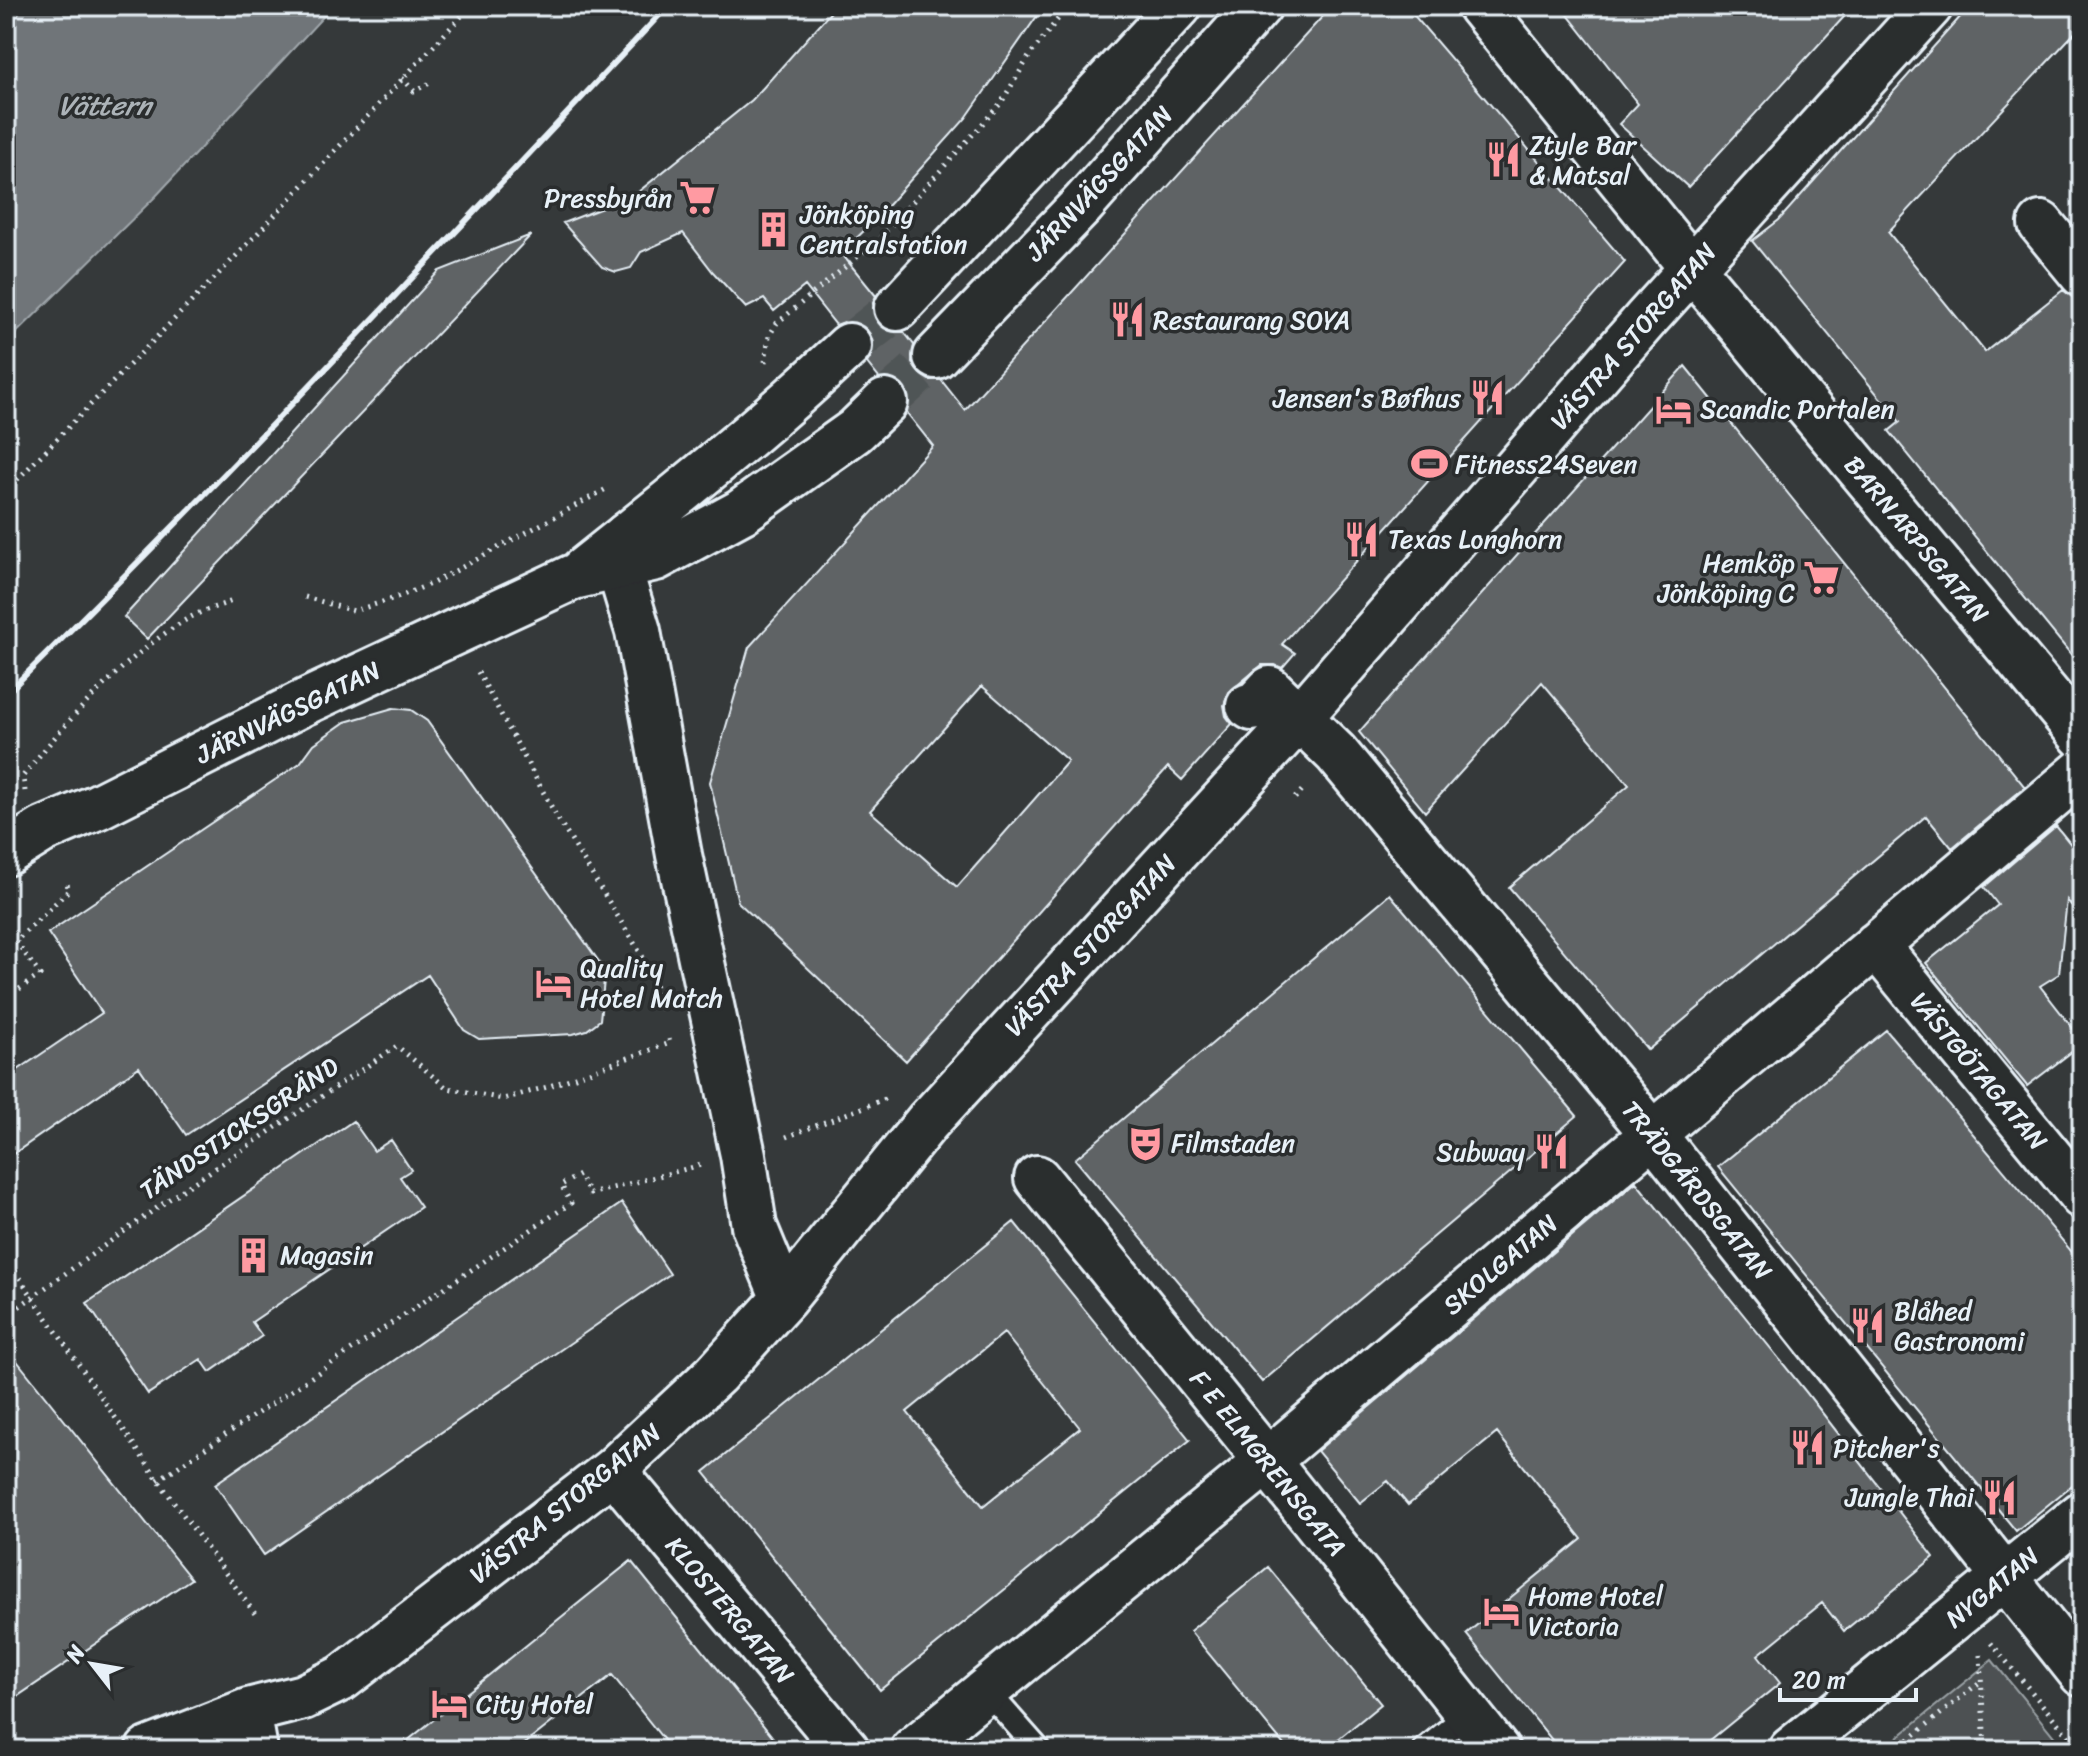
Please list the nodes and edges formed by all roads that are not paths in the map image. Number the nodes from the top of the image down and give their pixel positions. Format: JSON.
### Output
{"nodes":[{"id":1,"x":1179,"y":6,"type":"edge"},
{"id":2,"x":1480,"y":6,"type":"edge"},
{"id":3,"x":1930,"y":6,"type":"edge"},
{"id":4,"x":1253,"y":8,"type":"edge"},
{"id":5,"x":2041,"y":224,"type":"dead end"},
{"id":6,"x":1692,"y":268,"type":"junction"},
{"id":7,"x":2082,"y":274,"type":"edge"},
{"id":8,"x":897,"y":308,"type":"tunnel mouth"},
{"id":9,"x":849,"y":346,"type":"tunnel mouth"},
{"id":10,"x":936,"y":356,"type":"tunnel mouth"},
{"id":11,"x":885,"y":402,"type":"tunnel mouth"},
{"id":12,"x":623,"y":552,"type":"junction"},
{"id":13,"x":1249,"y":706,"type":"dead end"},
{"id":14,"x":1300,"y":717,"type":"junction"},
{"id":15,"x":2082,"y":736,"type":"edge"},
{"id":16,"x":2082,"y":771,"type":"edge"},
{"id":17,"x":6,"y":853,"type":"edge"},
{"id":18,"x":1876,"y":945,"type":"junction"},
{"id":19,"x":1653,"y":1134,"type":"junction"},
{"id":20,"x":1037,"y":1178,"type":"dead end"},
{"id":21,"x":2082,"y":1196,"type":"edge"},
{"id":22,"x":784,"y":1299,"type":"junction"},
{"id":23,"x":1267,"y":1461,"type":"junction"},
{"id":24,"x":613,"y":1470,"type":"junction"},
{"id":25,"x":2082,"y":1514,"type":"edge"},
{"id":26,"x":1987,"y":1601,"type":"junction"},
{"id":27,"x":2082,"y":1674,"type":"edge"},
{"id":28,"x":986,"y":1690,"type":"junction"},
{"id":29,"x":1468,"y":1714,"type":"junction"},
{"id":30,"x":252,"y":1731,"type":"edge"},
{"id":31,"x":148,"y":1750,"type":"edge"},
{"id":32,"x":847,"y":1750,"type":"edge"},
{"id":33,"x":913,"y":1750,"type":"edge"},
{"id":34,"x":1039,"y":1750,"type":"edge"},
{"id":35,"x":1424,"y":1750,"type":"edge"},
{"id":36,"x":1497,"y":1750,"type":"edge"},
{"id":37,"x":1791,"y":1750,"type":"edge"}],
"edges":[{"from":1,"to":8,"type":"street"},
{"from":2,"to":6,"type":"street","name":"BARNARPSGATAN"},
{"from":3,"to":6,"type":"street","name":"VÄSTRA STORGATAN"},
{"from":4,"to":10,"type":"street","name":"JÄRNVÄGSGATAN"},
{"from":5,"to":7,"type":"street"},
{"from":6,"to":14,"type":"street","name":"VÄSTRA STORGATAN"},
{"from":6,"to":15,"type":"street","name":"BARNARPSGATAN"},
{"from":9,"to":12,"type":"street","name":"JÄRNVÄGSGATAN"},
{"from":11,"to":12,"type":"street","name":"JÄRNVÄGSGATAN"},
{"from":12,"to":17,"type":"street","name":"JÄRNVÄGSGATAN"},
{"from":12,"to":22,"type":"street"},
{"from":13,"to":14,"type":"street","name":"TRÄDGÅRDSGATAN"},
{"from":14,"to":19,"type":"street","name":"TRÄDGÅRDSGATAN"},
{"from":14,"to":22,"type":"street","name":"VÄSTRA STORGATAN"},
{"from":16,"to":18,"type":"street","name":"SKOLGATAN"},
{"from":18,"to":19,"type":"street","name":"SKOLGATAN"},
{"from":18,"to":21,"type":"street","name":"VÄSTGÖTAGATAN"},
{"from":19,"to":23,"type":"street","name":"SKOLGATAN"},
{"from":19,"to":26,"type":"street","name":"TRÄDGÅRDSGATAN"},
{"from":20,"to":23,"type":"street","name":"F E ELMGRENSGATA"},
{"from":22,"to":24,"type":"street","name":"VÄSTRA STORGATAN"},
{"from":23,"to":28,"type":"street","name":"SKOLGATAN"},
{"from":23,"to":29,"type":"street","name":"F E ELMGRENSGATA"},
{"from":24,"to":30,"type":"street","name":"VÄSTRA STORGATAN"},
{"from":24,"to":32,"type":"street","name":"KLOSTERGATAN"},
{"from":25,"to":26,"type":"street","name":"NYGATAN"},
{"from":26,"to":27,"type":"street","name":"TRÄDGÅRDSGATAN"},
{"from":26,"to":37,"type":"street","name":"NYGATAN"},
{"from":28,"to":33,"type":"street","name":"SKOLGATAN"},
{"from":28,"to":34,"type":"lane"},
{"from":29,"to":35,"type":"lane"},
{"from":29,"to":36,"type":"street","name":"F E ELMGRENSGATA"},
{"from":30,"to":31,"type":"street","name":"VÄSTRA STORGATAN"}]}
